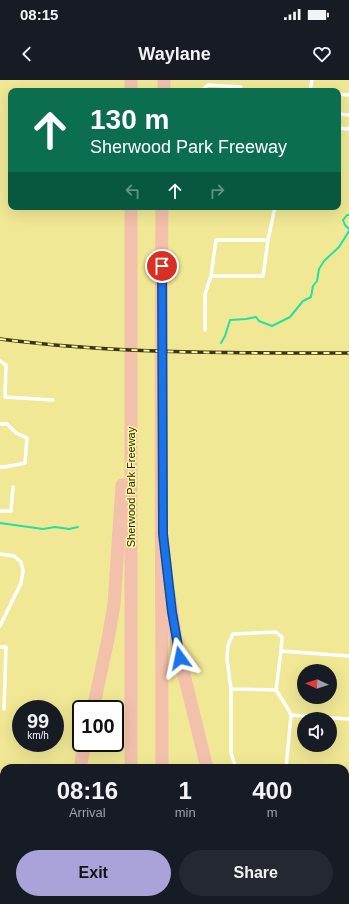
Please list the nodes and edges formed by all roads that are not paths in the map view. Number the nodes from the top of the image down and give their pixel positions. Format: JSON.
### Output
{"nodes":[{"id":1,"x":241,"y":87,"type":"dead end"},
{"id":2,"x":204,"y":88,"type":"edge"},
{"id":3,"x":131,"y":210,"type":"edge"},
{"id":4,"x":162,"y":210,"type":"edge"},
{"id":5,"x":274,"y":210,"type":"edge"},
{"id":6,"x":268,"y":240,"type":"junction"},
{"id":7,"x":211,"y":276,"type":"junction"},
{"id":8,"x":204,"y":330,"type":"dead end"},
{"id":9,"x":0,"y":361,"type":"edge"},
{"id":10,"x":53,"y":400,"type":"dead end"},
{"id":11,"x":130,"y":401,"type":"junction"},
{"id":12,"x":0,"y":424,"type":"edge"},
{"id":13,"x":0,"y":467,"type":"edge"},
{"id":14,"x":13,"y":487,"type":"dead end"},
{"id":15,"x":0,"y":511,"type":"edge"},
{"id":16,"x":163,"y":534,"type":"junction"},
{"id":17,"x":0,"y":554,"type":"edge"},
{"id":18,"x":0,"y":626,"type":"edge"},
{"id":19,"x":0,"y":647,"type":"edge"},
{"id":20,"x":281,"y":651,"type":"junction"},
{"id":21,"x":349,"y":656,"type":"edge"},
{"id":22,"x":232,"y":688,"type":"junction"},
{"id":23,"x":276,"y":690,"type":"junction"},
{"id":24,"x":95,"y":700,"type":"edge"},
{"id":25,"x":4,"y":709,"type":"dead end"},
{"id":26,"x":291,"y":715,"type":"junction"},
{"id":27,"x":349,"y":719,"type":"edge"},
{"id":28,"x":83,"y":752,"type":"edge"},
{"id":29,"x":81,"y":764,"type":"edge"},
{"id":30,"x":131,"y":764,"type":"edge"},
{"id":31,"x":162,"y":764,"type":"edge"},
{"id":32,"x":206,"y":764,"type":"edge"},
{"id":33,"x":234,"y":764,"type":"edge"},
{"id":34,"x":286,"y":764,"type":"edge"}],
"edges":[{"from":1,"to":2,"type":"lane"},
{"from":3,"to":11,"type":"highway","name":"Sherwood Park Freeway"},
{"from":4,"to":16,"type":"highway"},
{"from":5,"to":6,"type":"lane"},
{"from":6,"to":7,"type":"lane"},
{"from":6,"to":7,"type":"lane"},
{"from":7,"to":8,"type":"lane"},
{"from":9,"to":10,"type":"lane"},
{"from":11,"to":24,"type":"highway"},
{"from":11,"to":30,"type":"highway","name":"Sherwood Park Freeway"},
{"from":12,"to":13,"type":"lane"},
{"from":14,"to":15,"type":"lane"},
{"from":16,"to":31,"type":"highway"},
{"from":16,"to":32,"type":"highway"},
{"from":17,"to":18,"type":"lane"},
{"from":19,"to":25,"type":"lane"},
{"from":20,"to":21,"type":"lane"},
{"from":20,"to":22,"type":"lane"},
{"from":20,"to":23,"type":"lane"},
{"from":22,"to":23,"type":"lane"},
{"from":22,"to":33,"type":"lane"},
{"from":23,"to":26,"type":"lane"},
{"from":26,"to":27,"type":"lane"},
{"from":26,"to":34,"type":"lane"},
{"from":28,"to":29,"type":"highway"}]}
